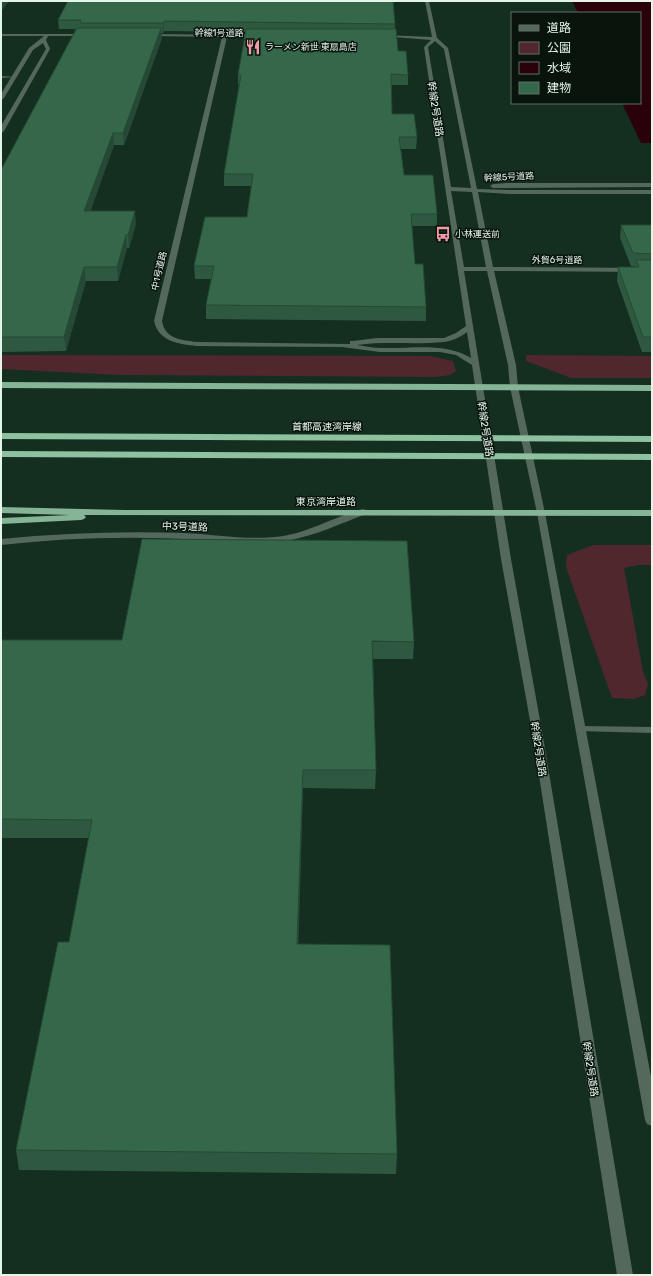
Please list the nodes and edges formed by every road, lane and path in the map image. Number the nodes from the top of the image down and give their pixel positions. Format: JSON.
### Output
{"nodes":[{"id":1,"x":427,"y":1,"type":"edge"},
{"id":2,"x":1,"y":35,"type":"edge"},
{"id":3,"x":48,"y":35,"type":"junction"},
{"id":4,"x":94,"y":35,"type":"edge"},
{"id":5,"x":140,"y":35,"type":"edge"},
{"id":6,"x":225,"y":38,"type":"junction"},
{"id":7,"x":263,"y":38,"type":"edge"},
{"id":8,"x":378,"y":39,"type":"edge"},
{"id":9,"x":435,"y":39,"type":"junction"},
{"id":10,"x":1,"y":40,"type":"edge"},
{"id":11,"x":44,"y":40,"type":"junction"},
{"id":12,"x":85,"y":40,"type":"edge"},
{"id":13,"x":145,"y":41,"type":"edge"},
{"id":14,"x":1,"y":77,"type":"edge"},
{"id":15,"x":14,"y":77,"type":"junction"},
{"id":16,"x":1,"y":98,"type":"edge"},
{"id":17,"x":1,"y":131,"type":"edge"},
{"id":18,"x":652,"y":185,"type":"edge"},
{"id":19,"x":449,"y":189,"type":"junction"},
{"id":20,"x":474,"y":189,"type":"junction"},
{"id":21,"x":652,"y":192,"type":"edge"},
{"id":22,"x":462,"y":269,"type":"junction"},
{"id":23,"x":490,"y":269,"type":"junction"},
{"id":24,"x":652,"y":270,"type":"edge"},
{"id":25,"x":470,"y":326,"type":"junction"},
{"id":26,"x":342,"y":345,"type":"junction"},
{"id":27,"x":476,"y":364,"type":"junction"},
{"id":28,"x":1,"y":385,"type":"edge"},
{"id":29,"x":479,"y":387,"type":"junction"},
{"id":30,"x":514,"y":387,"type":"junction"},
{"id":31,"x":652,"y":388,"type":"edge"},
{"id":32,"x":1,"y":436,"type":"edge"},
{"id":33,"x":652,"y":439,"type":"edge"},
{"id":34,"x":1,"y":454,"type":"edge"},
{"id":35,"x":652,"y":457,"type":"edge"},
{"id":36,"x":1,"y":510,"type":"edge"},
{"id":37,"x":363,"y":512,"type":"junction"},
{"id":38,"x":499,"y":512,"type":"junction"},
{"id":39,"x":124,"y":513,"type":"junction"},
{"id":40,"x":541,"y":513,"type":"junction"},
{"id":41,"x":652,"y":513,"type":"edge"},
{"id":42,"x":1,"y":521,"type":"edge"},
{"id":43,"x":1,"y":542,"type":"edge"},
{"id":44,"x":581,"y":729,"type":"junction"},
{"id":45,"x":652,"y":730,"type":"edge"},
{"id":46,"x":652,"y":1120,"type":"edge"},
{"id":47,"x":625,"y":1275,"type":"edge"}],
"edges":[{"from":1,"to":9,"type":"street"},
{"from":2,"to":3,"type":"street"},
{"from":3,"to":4,"type":"street"},
{"from":3,"to":11,"type":"street"},
{"from":5,"to":6,"type":"street","name":"幹線1号道路"},
{"from":6,"to":7,"type":"street","name":"幹線1号道路"},
{"from":6,"to":13,"type":"street","name":"幹線1号道路"},
{"from":6,"to":26,"type":"street","name":"中1号道路"},
{"from":8,"to":9,"type":"street"},
{"from":9,"to":19,"type":"street","name":"幹線2号道路"},
{"from":9,"to":20,"type":"street","name":"幹線2号道路"},
{"from":10,"to":11,"type":"street"},
{"from":11,"to":12,"type":"street"},
{"from":11,"to":15,"type":"street"},
{"from":11,"to":17,"type":"street"},
{"from":14,"to":15,"type":"street"},
{"from":15,"to":16,"type":"street"},
{"from":18,"to":20,"type":"street","name":"幹線5号道路"},
{"from":19,"to":20,"type":"street"},
{"from":19,"to":22,"type":"street","name":"幹線2号道路"},
{"from":20,"to":21,"type":"street","name":"幹線5号道路"},
{"from":20,"to":23,"type":"street","name":"幹線2号道路"},
{"from":22,"to":23,"type":"street","name":"外貿6号道路"},
{"from":22,"to":25,"type":"street","name":"幹線2号道路"},
{"from":23,"to":24,"type":"street","name":"外貿6号道路"},
{"from":23,"to":30,"type":"street","name":"幹線2号道路"},
{"from":25,"to":26,"type":"street","name":"中1号道路"},
{"from":25,"to":27,"type":"street","name":"幹線2号道路"},
{"from":26,"to":27,"type":"street","name":"中1号道路"},
{"from":27,"to":29,"type":"street","name":"幹線2号道路"},
{"from":28,"to":29,"type":"highway"},
{"from":29,"to":30,"type":"highway"},
{"from":29,"to":38,"type":"street","name":"幹線2号道路"},
{"from":30,"to":31,"type":"highway"},
{"from":30,"to":40,"type":"street","name":"幹線2号道路"},
{"from":32,"to":33,"type":"highway","name":"首都高速湾岸線"},
{"from":34,"to":35,"type":"highway"},
{"from":36,"to":39,"type":"highway","name":"東京湾岸道路"},
{"from":37,"to":38,"type":"highway","name":"東京湾岸道路"},
{"from":37,"to":39,"type":"highway","name":"東京湾岸道路"},
{"from":37,"to":43,"type":"street","name":"中3号道路"},
{"from":38,"to":40,"type":"highway","name":"東京湾岸道路"},
{"from":38,"to":47,"type":"street","name":"幹線2号道路"},
{"from":39,"to":42,"type":"highway"},
{"from":40,"to":41,"type":"highway","name":"東京湾岸道路"},
{"from":40,"to":44,"type":"street","name":"幹線2号道路"},
{"from":44,"to":45,"type":"street"},
{"from":44,"to":46,"type":"street","name":"幹線2号道路"}]}
